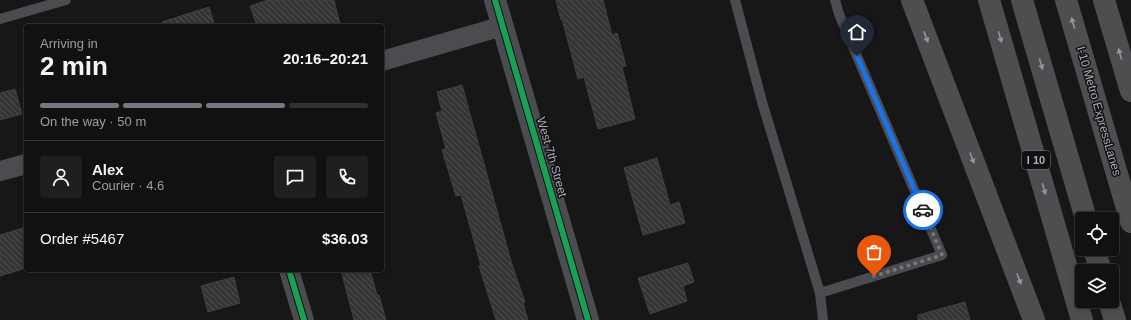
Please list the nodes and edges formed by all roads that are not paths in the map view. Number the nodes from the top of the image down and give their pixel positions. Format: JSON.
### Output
{"nodes":[{"id":1,"x":66,"y":0,"type":"edge"},
{"id":2,"x":495,"y":0,"type":"edge"},
{"id":3,"x":735,"y":0,"type":"edge"},
{"id":4,"x":834,"y":0,"type":"edge"},
{"id":5,"x":912,"y":0,"type":"edge"},
{"id":6,"x":989,"y":0,"type":"edge"},
{"id":7,"x":1022,"y":0,"type":"edge"},
{"id":8,"x":1066,"y":0,"type":"edge"},
{"id":9,"x":1104,"y":0,"type":"edge"},
{"id":10,"x":0,"y":19,"type":"edge"},
{"id":11,"x":503,"y":26,"type":"junction"},
{"id":12,"x":384,"y":60,"type":"edge"},
{"id":13,"x":1131,"y":92,"type":"edge"},
{"id":14,"x":24,"y":165,"type":"edge"},
{"id":15,"x":0,"y":171,"type":"edge"},
{"id":16,"x":1084,"y":212,"type":"edge"},
{"id":17,"x":1131,"y":222,"type":"edge"},
{"id":18,"x":290,"y":272,"type":"edge"},
{"id":19,"x":820,"y":293,"type":"junction"},
{"id":20,"x":1111,"y":308,"type":"edge"},
{"id":21,"x":304,"y":320,"type":"edge"},
{"id":22,"x":588,"y":320,"type":"edge"},
{"id":23,"x":823,"y":320,"type":"edge"},
{"id":24,"x":1034,"y":320,"type":"edge"},
{"id":25,"x":1082,"y":320,"type":"edge"},
{"id":26,"x":1115,"y":320,"type":"edge"}],
"edges":[{"from":1,"to":10,"type":"lane"},
{"from":2,"to":11,"type":"street","name":"West 7th Street"},
{"from":3,"to":19,"type":"lane"},
{"from":4,"to":19,"type":"lane"},
{"from":5,"to":24,"type":"highway","one_way":true},
{"from":6,"to":25,"type":"highway","number":"I 10","one_way":true},
{"from":7,"to":16,"type":"highway","one_way":true},
{"from":17,"to":8,"type":"highway","name":"I-10 Metro ExpressLanes","one_way":true},
{"from":13,"to":9,"type":"highway","one_way":true},
{"from":11,"to":12,"type":"street"},
{"from":11,"to":22,"type":"street","name":"West 7th Street"},
{"from":14,"to":15,"type":"street"},
{"from":18,"to":21,"type":"street"},
{"from":19,"to":23,"type":"lane"},
{"from":20,"to":26,"type":"highway"}]}
